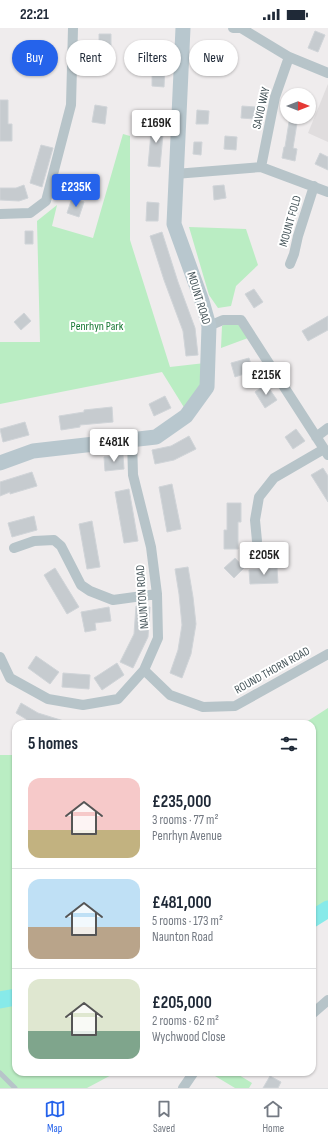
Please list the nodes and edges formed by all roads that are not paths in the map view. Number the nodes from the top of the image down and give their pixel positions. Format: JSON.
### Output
{"nodes":[{"id":1,"x":73,"y":28,"type":"edge"},
{"id":2,"x":183,"y":28,"type":"edge"},
{"id":3,"x":233,"y":28,"type":"edge"},
{"id":4,"x":241,"y":28,"type":"edge"},
{"id":5,"x":289,"y":57,"type":"junction"},
{"id":6,"x":328,"y":73,"type":"edge"},
{"id":7,"x":261,"y":167,"type":"junction"},
{"id":8,"x":176,"y":174,"type":"junction"},
{"id":9,"x":314,"y":186,"type":"junction"},
{"id":10,"x":328,"y":192,"type":"edge"},
{"id":11,"x":0,"y":214,"type":"edge"},
{"id":12,"x":290,"y":264,"type":"dead end"},
{"id":13,"x":209,"y":326,"type":"junction"},
{"id":14,"x":328,"y":428,"type":"edge"},
{"id":15,"x":316,"y":437,"type":"junction"},
{"id":16,"x":132,"y":440,"type":"junction"},
{"id":17,"x":326,"y":452,"type":"edge"},
{"id":18,"x":0,"y":463,"type":"edge"},
{"id":19,"x":257,"y":541,"type":"dead end"},
{"id":20,"x":14,"y":548,"type":"dead end"},
{"id":21,"x":157,"y":594,"type":"junction"},
{"id":22,"x":328,"y":654,"type":"edge"},
{"id":23,"x":0,"y":657,"type":"edge"},
{"id":24,"x":144,"y":670,"type":"junction"},
{"id":25,"x":328,"y":1000,"type":"edge"},
{"id":26,"x":316,"y":1010,"type":"edge"},
{"id":27,"x":0,"y":1073,"type":"edge"},
{"id":28,"x":191,"y":1076,"type":"edge"},
{"id":29,"x":14,"y":1088,"type":"edge"},
{"id":30,"x":183,"y":1088,"type":"edge"}],
"edges":[{"from":1,"to":11,"type":"street"},
{"from":2,"to":8,"type":"street","name":"MOUNT ROAD"},
{"from":3,"to":4,"type":"street"},
{"from":4,"to":5,"type":"street"},
{"from":5,"to":6,"type":"street"},
{"from":5,"to":7,"type":"street","name":"SAVIO WAY"},
{"from":7,"to":8,"type":"street"},
{"from":7,"to":9,"type":"street"},
{"from":8,"to":13,"type":"street","name":"MOUNT ROAD"},
{"from":9,"to":10,"type":"street"},
{"from":9,"to":12,"type":"street","name":"MOUNT FOLD"},
{"from":13,"to":15,"type":"street"},
{"from":13,"to":16,"type":"street","name":"MOUNT ROAD"},
{"from":14,"to":15,"type":"street"},
{"from":15,"to":17,"type":"street"},
{"from":16,"to":18,"type":"street","name":"MOUNT ROAD"},
{"from":16,"to":21,"type":"street","name":"NAUNTON ROAD"},
{"from":17,"to":19,"type":"street"},
{"from":20,"to":21,"type":"street"},
{"from":21,"to":24,"type":"street","name":"NAUNTON ROAD"},
{"from":22,"to":24,"type":"street","name":"ROUND THORN ROAD"},
{"from":23,"to":24,"type":"street","name":"NAUNTON ROAD"},
{"from":25,"to":26,"type":"street"},
{"from":27,"to":29,"type":"lane"},
{"from":28,"to":30,"type":"street"}]}
